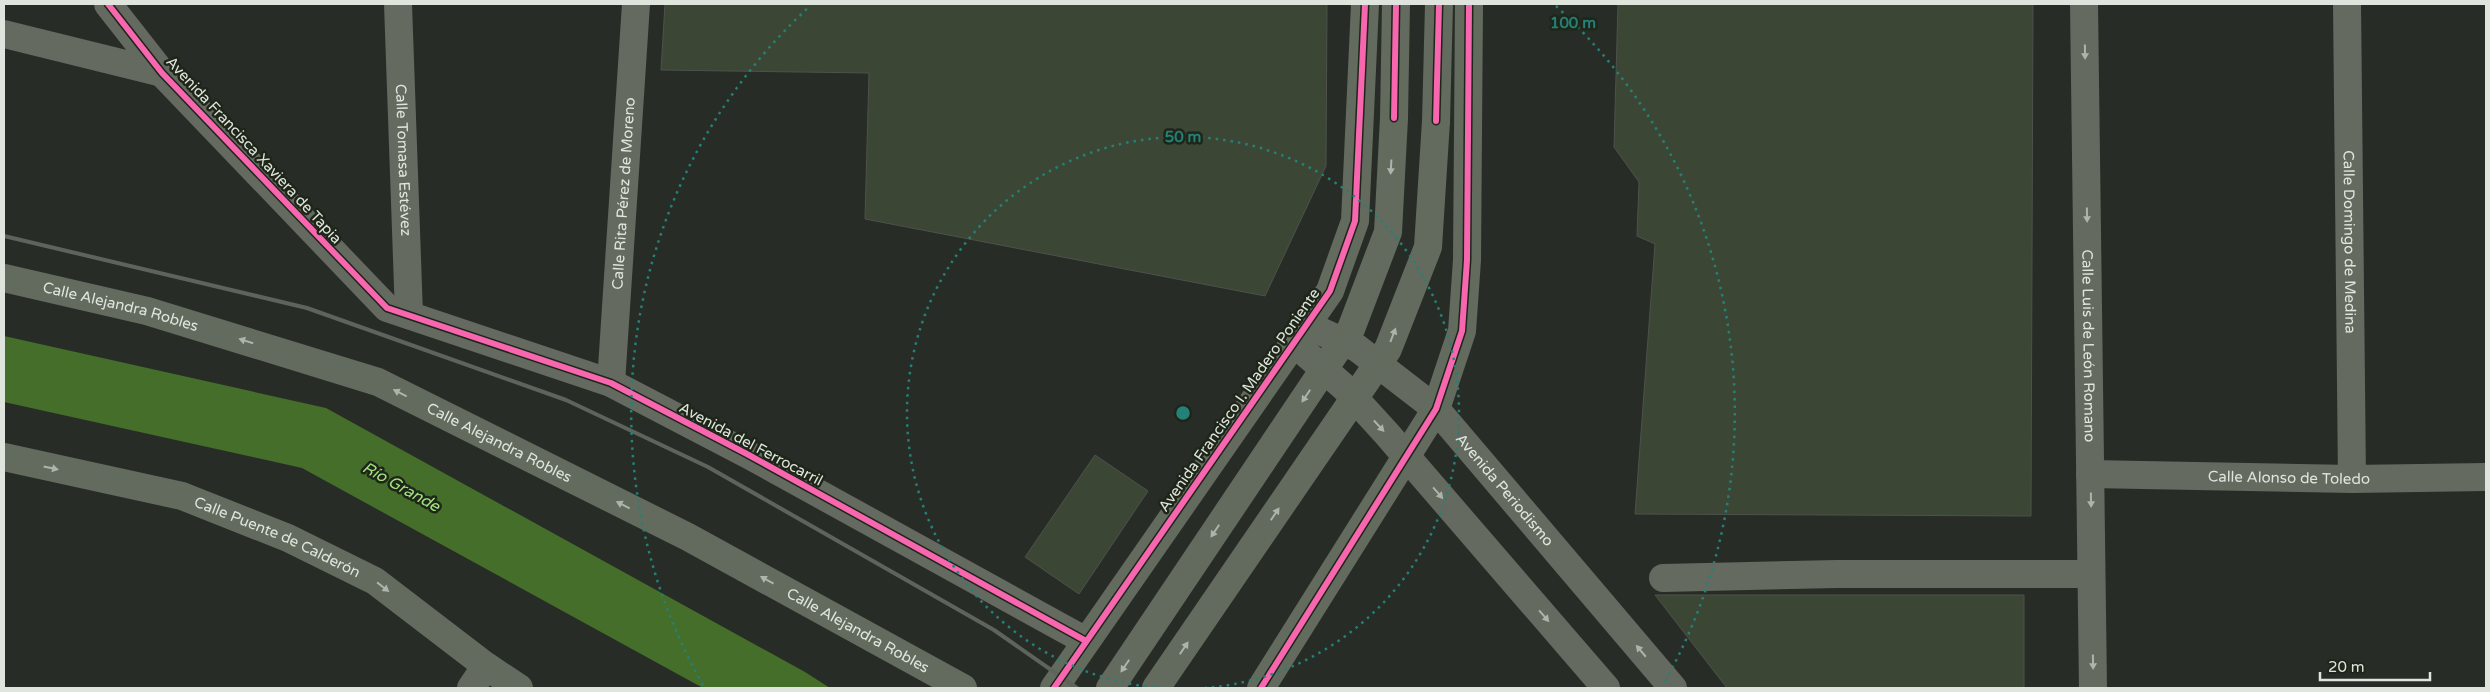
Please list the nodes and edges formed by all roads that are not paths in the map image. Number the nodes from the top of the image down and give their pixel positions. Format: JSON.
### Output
{"nodes":[{"id":1,"x":108,"y":4,"type":"edge"},
{"id":2,"x":398,"y":4,"type":"edge"},
{"id":3,"x":636,"y":4,"type":"edge"},
{"id":4,"x":1366,"y":4,"type":"edge"},
{"id":5,"x":1396,"y":4,"type":"edge"},
{"id":6,"x":1439,"y":4,"type":"edge"},
{"id":7,"x":1469,"y":4,"type":"edge"},
{"id":8,"x":2084,"y":4,"type":"edge"},
{"id":9,"x":2347,"y":4,"type":"edge"},
{"id":10,"x":4,"y":34,"type":"edge"},
{"id":11,"x":162,"y":73,"type":"junction"},
{"id":12,"x":4,"y":278,"type":"edge"},
{"id":13,"x":398,"y":312,"type":"junction"},
{"id":14,"x":1301,"y":334,"type":"junction"},
{"id":15,"x":611,"y":383,"type":"junction"},
{"id":16,"x":1436,"y":409,"type":"junction"},
{"id":17,"x":1406,"y":456,"type":"junction"},
{"id":18,"x":4,"y":457,"type":"edge"},
{"id":19,"x":2090,"y":474,"type":"junction"},
{"id":20,"x":2486,"y":477,"type":"edge"},
{"id":21,"x":2352,"y":479,"type":"junction"},
{"id":22,"x":2091,"y":574,"type":"junction"},
{"id":23,"x":1662,"y":578,"type":"dead end"},
{"id":24,"x":1086,"y":641,"type":"junction"},
{"id":25,"x":479,"y":677,"type":"edge"},
{"id":26,"x":518,"y":688,"type":"edge"},
{"id":27,"x":963,"y":688,"type":"edge"},
{"id":28,"x":1054,"y":688,"type":"edge"},
{"id":29,"x":1110,"y":688,"type":"edge"},
{"id":30,"x":1156,"y":688,"type":"edge"},
{"id":31,"x":1261,"y":688,"type":"edge"},
{"id":32,"x":1606,"y":688,"type":"edge"},
{"id":33,"x":1673,"y":688,"type":"edge"},
{"id":34,"x":2093,"y":688,"type":"edge"}],
"edges":[{"from":1,"to":11,"type":"street","name":"Avenida Francisca Xaviera de Tapia"},
{"from":2,"to":13,"type":"street","name":"Calle Tomasa Estévez"},
{"from":3,"to":15,"type":"street","name":"Calle Rita Pérez de Moreno"},
{"from":4,"to":14,"type":"main road","name":"Avenida Francisco I. Madero Poniente"},
{"from":5,"to":29,"type":"main road","one_way":true,"bridge":true},
{"from":30,"to":6,"type":"main road","one_way":true,"bridge":true},
{"from":7,"to":16,"type":"main road"},
{"from":8,"to":19,"type":"street","name":"Calle Luis de León Romano","one_way":true},
{"from":9,"to":21,"type":"street","name":"Calle Domingo de Medina"},
{"from":10,"to":11,"type":"street"},
{"from":11,"to":13,"type":"street","name":"Avenida Francisca Xaviera de Tapia"},
{"from":27,"to":12,"type":"main road","name":"Calle Alejandra Robles","one_way":true},
{"from":13,"to":15,"type":"street","name":"Avenida del Ferrocarril"},
{"from":14,"to":16,"type":"street","name":"Avenida Periodismo"},
{"from":14,"to":17,"type":"street","one_way":true},
{"from":14,"to":24,"type":"main road","name":"Avenida Francisco I. Madero Poniente"},
{"from":15,"to":24,"type":"street","name":"Avenida del Ferrocarril"},
{"from":16,"to":17,"type":"main road"},
{"from":33,"to":16,"type":"street","name":"Avenida Periodismo","one_way":true},
{"from":17,"to":31,"type":"main road"},
{"from":17,"to":32,"type":"street","one_way":true},
{"from":18,"to":25,"type":"main road","name":"Calle Puente de Calderón","one_way":true},
{"from":19,"to":21,"type":"street","name":"Calle Alonso de Toledo"},
{"from":19,"to":22,"type":"street","name":"Calle Luis de León Romano","one_way":true},
{"from":20,"to":21,"type":"street","name":"Calle Alonso de Toledo"},
{"from":22,"to":23,"type":"street"},
{"from":22,"to":34,"type":"street","name":"Calle Luis de León Romano","one_way":true},
{"from":24,"to":28,"type":"main road","name":"Avenida Francisco I. Madero Poniente"},
{"from":25,"to":26,"type":"main road","name":"Calle Puente de Calderón"}]}
